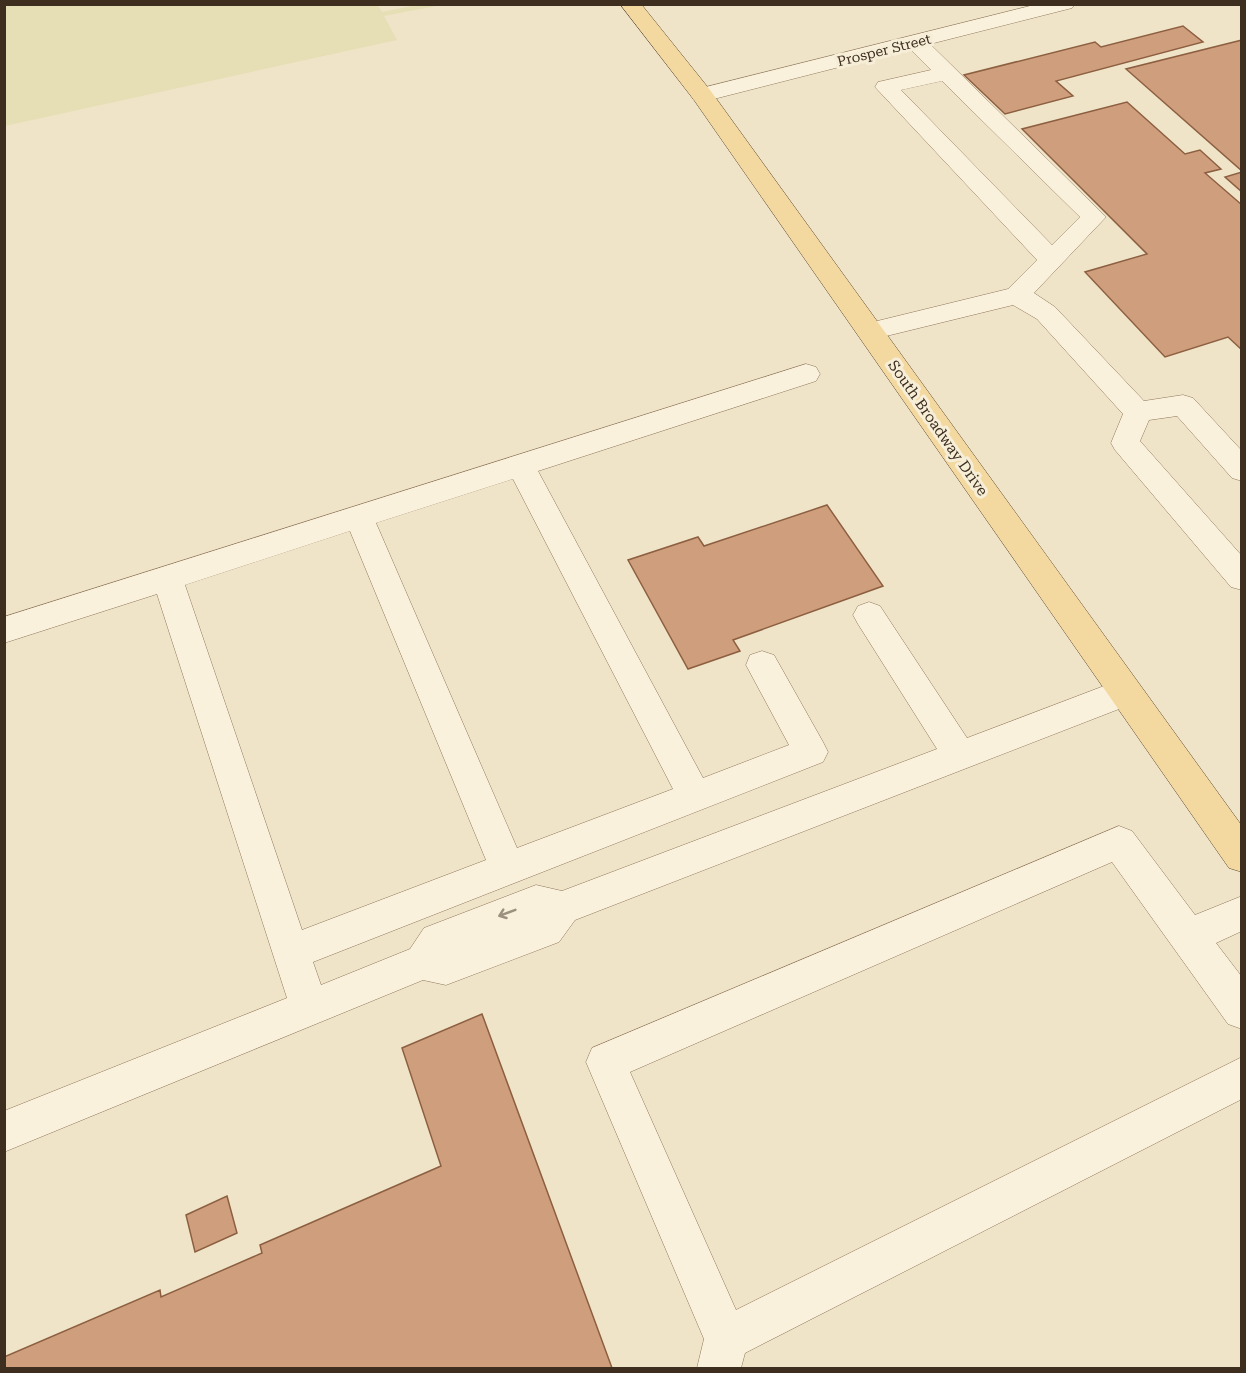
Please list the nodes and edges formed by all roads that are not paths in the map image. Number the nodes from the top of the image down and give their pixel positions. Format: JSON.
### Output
{"nodes":[{"id":1,"x":630,"y":4,"type":"edge"},
{"id":2,"x":1065,"y":4,"type":"edge"},
{"id":3,"x":1025,"y":9,"type":"edge"},
{"id":4,"x":915,"y":42,"type":"junction"},
{"id":5,"x":946,"y":73,"type":"junction"},
{"id":6,"x":702,"y":95,"type":"junction"},
{"id":7,"x":1052,"y":260,"type":"junction"},
{"id":8,"x":1017,"y":295,"type":"junction"},
{"id":9,"x":870,"y":331,"type":"junction"},
{"id":10,"x":806,"y":374,"type":"dead end"},
{"id":11,"x":1138,"y":412,"type":"junction"},
{"id":12,"x":520,"y":465,"type":"junction"},
{"id":13,"x":1242,"y":470,"type":"edge"},
{"id":14,"x":359,"y":517,"type":"junction"},
{"id":15,"x":167,"y":578,"type":"junction"},
{"id":16,"x":1242,"y":578,"type":"edge"},
{"id":17,"x":869,"y":615,"type":"dead end"},
{"id":18,"x":4,"y":630,"type":"edge"},
{"id":19,"x":762,"y":665,"type":"dead end"},
{"id":20,"x":1125,"y":692,"type":"junction"},
{"id":21,"x":960,"y":756,"type":"junction"},
{"id":22,"x":695,"y":796,"type":"junction"},
{"id":23,"x":1242,"y":856,"type":"edge"},
{"id":24,"x":508,"y":868,"type":"junction"},
{"id":25,"x":1242,"y":913,"type":"edge"},
{"id":26,"x":1189,"y":936,"type":"junction"},
{"id":27,"x":290,"y":953,"type":"junction"},
{"id":28,"x":309,"y":1007,"type":"junction"},
{"id":29,"x":1242,"y":1010,"type":"edge"},
{"id":30,"x":1242,"y":1077,"type":"edge"},
{"id":31,"x":4,"y":1132,"type":"edge"},
{"id":32,"x":723,"y":1354,"type":"edge"}],
"edges":[{"from":1,"to":6,"type":"main road","name":"South Broadway Drive"},
{"from":2,"to":3,"type":"street","name":"Prosper Street"},
{"from":3,"to":4,"type":"street","name":"Prosper Street"},
{"from":4,"to":5,"type":"street"},
{"from":4,"to":6,"type":"street","name":"Prosper Street"},
{"from":5,"to":7,"type":"street"},
{"from":5,"to":7,"type":"street"},
{"from":6,"to":9,"type":"main road","name":"South Broadway Drive"},
{"from":7,"to":8,"type":"street"},
{"from":8,"to":9,"type":"street"},
{"from":8,"to":11,"type":"street"},
{"from":9,"to":20,"type":"main road","name":"South Broadway Drive"},
{"from":10,"to":12,"type":"street"},
{"from":11,"to":13,"type":"street"},
{"from":11,"to":16,"type":"street"},
{"from":12,"to":14,"type":"street"},
{"from":12,"to":22,"type":"street"},
{"from":14,"to":15,"type":"street"},
{"from":14,"to":24,"type":"street"},
{"from":15,"to":18,"type":"street"},
{"from":15,"to":27,"type":"street"},
{"from":17,"to":21,"type":"street"},
{"from":19,"to":22,"type":"street"},
{"from":20,"to":21,"type":"street"},
{"from":20,"to":23,"type":"main road","name":"South Broadway Drive"},
{"from":21,"to":28,"type":"street"},
{"from":22,"to":24,"type":"street"},
{"from":24,"to":27,"type":"street"},
{"from":25,"to":26,"type":"street"},
{"from":26,"to":29,"type":"street"},
{"from":26,"to":32,"type":"street"},
{"from":27,"to":28,"type":"street"},
{"from":28,"to":31,"type":"street"},
{"from":30,"to":32,"type":"street"}]}
